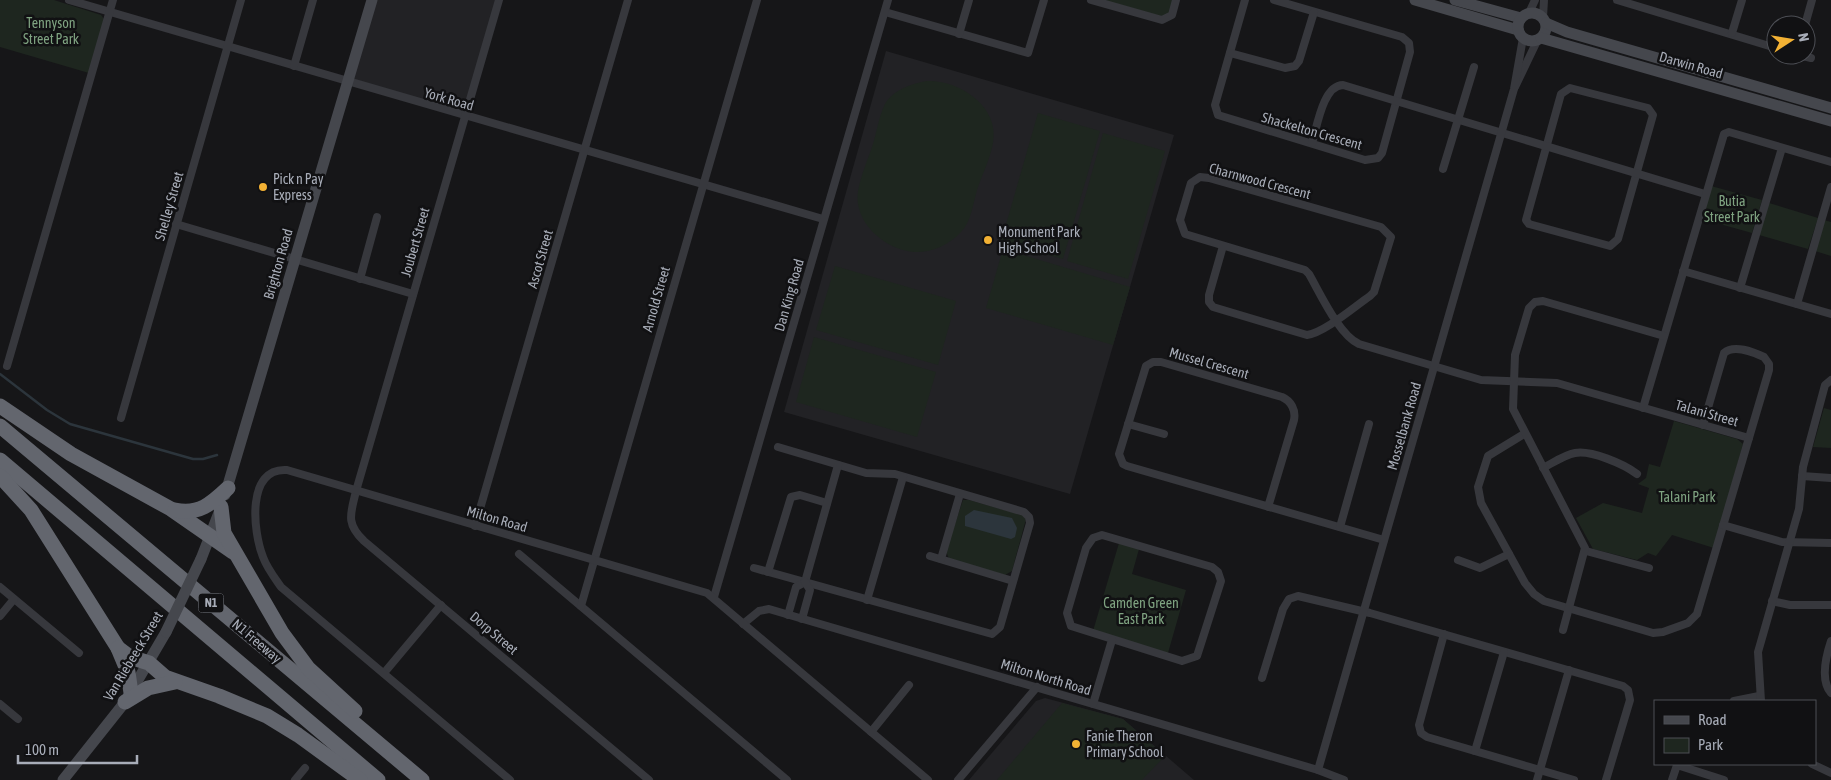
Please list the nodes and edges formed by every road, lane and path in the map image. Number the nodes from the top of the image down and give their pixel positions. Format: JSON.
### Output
{"nodes":[{"id":1,"x":69,"y":0,"type":"edge"},
{"id":2,"x":113,"y":0,"type":"edge"},
{"id":3,"x":241,"y":0,"type":"edge"},
{"id":4,"x":313,"y":0,"type":"edge"},
{"id":5,"x":372,"y":0,"type":"edge"},
{"id":6,"x":499,"y":0,"type":"edge"},
{"id":7,"x":628,"y":0,"type":"edge"},
{"id":8,"x":757,"y":0,"type":"edge"},
{"id":9,"x":888,"y":0,"type":"edge"},
{"id":10,"x":969,"y":0,"type":"edge"},
{"id":11,"x":1044,"y":0,"type":"edge"},
{"id":12,"x":1091,"y":0,"type":"edge"},
{"id":13,"x":1176,"y":0,"type":"edge"},
{"id":14,"x":1245,"y":0,"type":"edge"},
{"id":15,"x":1274,"y":0,"type":"edge"},
{"id":16,"x":1414,"y":0,"type":"edge"},
{"id":17,"x":1455,"y":0,"type":"edge"},
{"id":18,"x":1535,"y":0,"type":"edge"},
{"id":19,"x":1544,"y":0,"type":"edge"},
{"id":20,"x":1617,"y":0,"type":"edge"},
{"id":21,"x":1742,"y":0,"type":"edge"},
{"id":22,"x":1812,"y":0,"type":"edge"},
{"id":23,"x":109,"y":12,"type":"junction"},
{"id":24,"x":885,"y":12,"type":"junction"},
{"id":25,"x":1314,"y":12,"type":"junction"},
{"id":26,"x":1808,"y":15,"type":"edge"},
{"id":27,"x":1525,"y":16,"type":"junction"},
{"id":28,"x":1544,"y":20,"type":"junction"},
{"id":29,"x":959,"y":34,"type":"junction"},
{"id":30,"x":1520,"y":34,"type":"junction"},
{"id":31,"x":1732,"y":34,"type":"junction"},
{"id":32,"x":1539,"y":39,"type":"junction"},
{"id":33,"x":1766,"y":45,"type":"edge"},
{"id":34,"x":227,"y":48,"type":"junction"},
{"id":35,"x":1230,"y":53,"type":"junction"},
{"id":36,"x":294,"y":66,"type":"junction"},
{"id":37,"x":1474,"y":67,"type":"dead end"},
{"id":38,"x":348,"y":82,"type":"junction"},
{"id":39,"x":1514,"y":89,"type":"junction"},
{"id":40,"x":1396,"y":101,"type":"junction"},
{"id":41,"x":1831,"y":108,"type":"edge"},
{"id":42,"x":465,"y":117,"type":"junction"},
{"id":43,"x":1458,"y":119,"type":"junction"},
{"id":44,"x":1831,"y":121,"type":"edge"},
{"id":45,"x":1502,"y":132,"type":"junction"},
{"id":46,"x":1312,"y":143,"type":"junction"},
{"id":47,"x":1546,"y":148,"type":"junction"},
{"id":48,"x":1782,"y":148,"type":"junction"},
{"id":49,"x":584,"y":150,"type":"junction"},
{"id":50,"x":1831,"y":162,"type":"edge"},
{"id":51,"x":1443,"y":169,"type":"dead end"},
{"id":52,"x":1636,"y":174,"type":"junction"},
{"id":53,"x":703,"y":185,"type":"junction"},
{"id":54,"x":1831,"y":187,"type":"edge"},
{"id":55,"x":1705,"y":194,"type":"junction"},
{"id":56,"x":377,"y":217,"type":"dead end"},
{"id":57,"x":823,"y":220,"type":"junction"},
{"id":58,"x":176,"y":224,"type":"junction"},
{"id":59,"x":1223,"y":246,"type":"junction"},
{"id":60,"x":294,"y":260,"type":"junction"},
{"id":61,"x":1683,"y":272,"type":"junction"},
{"id":62,"x":360,"y":279,"type":"junction"},
{"id":63,"x":1740,"y":288,"type":"junction"},
{"id":64,"x":413,"y":294,"type":"junction"},
{"id":65,"x":1798,"y":304,"type":"junction"},
{"id":66,"x":1831,"y":314,"type":"edge"},
{"id":67,"x":1336,"y":319,"type":"junction"},
{"id":68,"x":1664,"y":336,"type":"junction"},
{"id":69,"x":7,"y":366,"type":"dead end"},
{"id":70,"x":1434,"y":367,"type":"junction"},
{"id":71,"x":1831,"y":380,"type":"edge"},
{"id":72,"x":1513,"y":381,"type":"junction"},
{"id":73,"x":0,"y":406,"type":"edge"},
{"id":74,"x":1643,"y":408,"type":"junction"},
{"id":75,"x":121,"y":418,"type":"dead end"},
{"id":76,"x":1128,"y":424,"type":"junction"},
{"id":77,"x":1369,"y":424,"type":"dead end"},
{"id":78,"x":1703,"y":425,"type":"junction"},
{"id":79,"x":0,"y":426,"type":"edge"},
{"id":80,"x":1164,"y":434,"type":"dead end"},
{"id":81,"x":1524,"y":434,"type":"junction"},
{"id":82,"x":1749,"y":438,"type":"junction"},
{"id":83,"x":778,"y":447,"type":"dead end"},
{"id":84,"x":0,"y":460,"type":"edge"},
{"id":85,"x":838,"y":465,"type":"junction"},
{"id":86,"x":1543,"y":468,"type":"junction"},
{"id":87,"x":1637,"y":474,"type":"dead end"},
{"id":88,"x":0,"y":476,"type":"edge"},
{"id":89,"x":1802,"y":476,"type":"junction"},
{"id":90,"x":903,"y":477,"type":"junction"},
{"id":91,"x":1831,"y":478,"type":"edge"},
{"id":92,"x":228,"y":488,"type":"junction"},
{"id":93,"x":356,"y":491,"type":"junction"},
{"id":94,"x":960,"y":494,"type":"junction"},
{"id":95,"x":827,"y":503,"type":"junction"},
{"id":96,"x":221,"y":507,"type":"junction"},
{"id":97,"x":1268,"y":507,"type":"junction"},
{"id":98,"x":172,"y":509,"type":"junction"},
{"id":99,"x":1723,"y":525,"type":"junction"},
{"id":100,"x":476,"y":526,"type":"junction"},
{"id":101,"x":1340,"y":527,"type":"junction"},
{"id":102,"x":210,"y":536,"type":"junction"},
{"id":103,"x":1384,"y":540,"type":"junction"},
{"id":104,"x":1790,"y":542,"type":"junction"},
{"id":105,"x":1831,"y":543,"type":"edge"},
{"id":106,"x":1586,"y":551,"type":"junction"},
{"id":107,"x":234,"y":552,"type":"junction"},
{"id":108,"x":519,"y":554,"type":"dead end"},
{"id":109,"x":1509,"y":554,"type":"junction"},
{"id":110,"x":930,"y":556,"type":"dead end"},
{"id":111,"x":940,"y":559,"type":"junction"},
{"id":112,"x":594,"y":560,"type":"junction"},
{"id":113,"x":1458,"y":560,"type":"dead end"},
{"id":114,"x":754,"y":568,"type":"dead end"},
{"id":115,"x":1649,"y":568,"type":"dead end"},
{"id":116,"x":768,"y":572,"type":"junction"},
{"id":117,"x":1013,"y":581,"type":"junction"},
{"id":118,"x":804,"y":582,"type":"junction"},
{"id":119,"x":0,"y":587,"type":"edge"},
{"id":120,"x":714,"y":597,"type":"junction"},
{"id":121,"x":14,"y":599,"type":"junction"},
{"id":122,"x":867,"y":600,"type":"junction"},
{"id":123,"x":1772,"y":600,"type":"junction"},
{"id":124,"x":441,"y":605,"type":"junction"},
{"id":125,"x":581,"y":606,"type":"junction"},
{"id":126,"x":1831,"y":606,"type":"edge"},
{"id":127,"x":1569,"y":608,"type":"junction"},
{"id":128,"x":1363,"y":612,"type":"junction"},
{"id":129,"x":788,"y":615,"type":"junction"},
{"id":130,"x":0,"y":616,"type":"edge"},
{"id":131,"x":802,"y":619,"type":"junction"},
{"id":132,"x":743,"y":624,"type":"junction"},
{"id":133,"x":1563,"y":630,"type":"dead end"},
{"id":134,"x":1444,"y":634,"type":"junction"},
{"id":135,"x":1112,"y":640,"type":"junction"},
{"id":136,"x":1831,"y":642,"type":"edge"},
{"id":137,"x":118,"y":648,"type":"junction"},
{"id":138,"x":1504,"y":652,"type":"junction"},
{"id":139,"x":79,"y":653,"type":"dead end"},
{"id":140,"x":149,"y":663,"type":"junction"},
{"id":141,"x":1568,"y":670,"type":"junction"},
{"id":142,"x":384,"y":674,"type":"junction"},
{"id":143,"x":1262,"y":678,"type":"dead end"},
{"id":144,"x":175,"y":682,"type":"junction"},
{"id":145,"x":909,"y":686,"type":"dead end"},
{"id":146,"x":1037,"y":687,"type":"junction"},
{"id":147,"x":1831,"y":693,"type":"edge"},
{"id":148,"x":128,"y":697,"type":"junction"},
{"id":149,"x":1760,"y":699,"type":"edge"},
{"id":150,"x":1747,"y":700,"type":"edge"},
{"id":151,"x":0,"y":704,"type":"edge"},
{"id":152,"x":1093,"y":704,"type":"junction"},
{"id":153,"x":18,"y":719,"type":"dead end"},
{"id":154,"x":871,"y":732,"type":"junction"},
{"id":155,"x":1475,"y":751,"type":"junction"},
{"id":156,"x":1677,"y":765,"type":"edge"},
{"id":157,"x":1680,"y":765,"type":"edge"},
{"id":158,"x":1814,"y":765,"type":"edge"},
{"id":159,"x":304,"y":768,"type":"dead end"},
{"id":160,"x":1318,"y":770,"type":"junction"},
{"id":161,"x":1540,"y":770,"type":"junction"},
{"id":162,"x":1831,"y":773,"type":"edge"},
{"id":163,"x":63,"y":780,"type":"edge"},
{"id":164,"x":295,"y":780,"type":"edge"},
{"id":165,"x":360,"y":780,"type":"edge"},
{"id":166,"x":378,"y":780,"type":"edge"},
{"id":167,"x":422,"y":780,"type":"edge"},
{"id":168,"x":432,"y":780,"type":"edge"},
{"id":169,"x":510,"y":780,"type":"edge"},
{"id":170,"x":649,"y":780,"type":"edge"},
{"id":171,"x":787,"y":780,"type":"edge"},
{"id":172,"x":928,"y":780,"type":"edge"},
{"id":173,"x":958,"y":780,"type":"edge"},
{"id":174,"x":1344,"y":780,"type":"edge"},
{"id":175,"x":1537,"y":780,"type":"edge"},
{"id":176,"x":1574,"y":780,"type":"edge"},
{"id":177,"x":1606,"y":780,"type":"edge"},
{"id":178,"x":1672,"y":780,"type":"edge"},
{"id":179,"x":1724,"y":780,"type":"edge"}],
"edges":[{"from":1,"to":23,"type":"street","name":"York Road"},
{"from":2,"to":23,"type":"street"},
{"from":3,"to":34,"type":"street","name":"Shelley Street"},
{"from":4,"to":36,"type":"street"},
{"from":5,"to":38,"type":"main road","name":"Brighton Road"},
{"from":6,"to":42,"type":"street","name":"Joubert Street"},
{"from":7,"to":49,"type":"street","name":"Ascot Street"},
{"from":8,"to":53,"type":"street","name":"Arnold Street"},
{"from":9,"to":24,"type":"street","name":"Dan King Road"},
{"from":10,"to":29,"type":"street"},
{"from":11,"to":29,"type":"street"},
{"from":12,"to":13,"type":"street"},
{"from":14,"to":35,"type":"street","name":"Shackelton Crescent"},
{"from":15,"to":25,"type":"street","name":"Shackelton Crescent"},
{"from":16,"to":30,"type":"main road"},
{"from":17,"to":27,"type":"main road"},
{"from":18,"to":27,"type":"street"},
{"from":19,"to":28,"type":"street"},
{"from":20,"to":31,"type":"street"},
{"from":21,"to":31,"type":"street"},
{"from":22,"to":26,"type":"street"},
{"from":23,"to":34,"type":"street","name":"York Road"},
{"from":23,"to":69,"type":"street"},
{"from":24,"to":29,"type":"street"},
{"from":24,"to":57,"type":"street","name":"Dan King Road"},
{"from":25,"to":35,"type":"street"},
{"from":25,"to":40,"type":"street","name":"Shackelton Crescent"},
{"from":27,"to":28,"type":"main road"},
{"from":27,"to":30,"type":"main road"},
{"from":28,"to":32,"type":"main road"},
{"from":28,"to":41,"type":"main road","name":"Darwin Road"},
{"from":30,"to":32,"type":"main road"},
{"from":30,"to":39,"type":"street","name":"Mosselbank Road"},
{"from":31,"to":33,"type":"street"},
{"from":32,"to":39,"type":"street","name":"Mosselbank Road"},
{"from":32,"to":44,"type":"main road","name":"Darwin Road"},
{"from":34,"to":36,"type":"street","name":"York Road"},
{"from":34,"to":58,"type":"street","name":"Shelley Street"},
{"from":35,"to":46,"type":"street","name":"Shackelton Crescent"},
{"from":36,"to":38,"type":"street","name":"York Road"},
{"from":37,"to":43,"type":"street"},
{"from":38,"to":42,"type":"street","name":"York Road"},
{"from":38,"to":60,"type":"main road","name":"Brighton Road"},
{"from":39,"to":45,"type":"street","name":"Mosselbank Road"},
{"from":40,"to":43,"type":"street"},
{"from":40,"to":46,"type":"street"},
{"from":40,"to":46,"type":"street","name":"Shackelton Crescent"},
{"from":42,"to":49,"type":"street","name":"York Road"},
{"from":42,"to":64,"type":"street","name":"Joubert Street"},
{"from":43,"to":45,"type":"street"},
{"from":43,"to":51,"type":"street"},
{"from":45,"to":47,"type":"street"},
{"from":45,"to":70,"type":"street","name":"Mosselbank Road"},
{"from":47,"to":52,"type":"street"},
{"from":47,"to":52,"type":"street"},
{"from":47,"to":52,"type":"street"},
{"from":48,"to":50,"type":"street"},
{"from":48,"to":55,"type":"street"},
{"from":48,"to":63,"type":"street"},
{"from":49,"to":53,"type":"street","name":"York Road"},
{"from":49,"to":100,"type":"street","name":"Ascot Street"},
{"from":52,"to":55,"type":"street"},
{"from":53,"to":57,"type":"street","name":"York Road"},
{"from":53,"to":112,"type":"street","name":"Arnold Street"},
{"from":54,"to":65,"type":"street"},
{"from":55,"to":61,"type":"street"},
{"from":56,"to":62,"type":"street"},
{"from":57,"to":120,"type":"street","name":"Dan King Road"},
{"from":58,"to":60,"type":"street"},
{"from":58,"to":75,"type":"street","name":"Shelley Street"},
{"from":59,"to":67,"type":"street","name":"Charnwood Crescent"},
{"from":59,"to":67,"type":"street"},
{"from":59,"to":67,"type":"street","name":"Charnwood Crescent"},
{"from":60,"to":62,"type":"street"},
{"from":60,"to":92,"type":"main road","name":"Brighton Road"},
{"from":61,"to":63,"type":"street"},
{"from":61,"to":68,"type":"street"},
{"from":62,"to":64,"type":"street"},
{"from":63,"to":65,"type":"street"},
{"from":64,"to":93,"type":"street","name":"Joubert Street"},
{"from":65,"to":66,"type":"street"},
{"from":67,"to":70,"type":"street","name":"Talani Street"},
{"from":68,"to":72,"type":"street"},
{"from":68,"to":74,"type":"street"},
{"from":70,"to":72,"type":"street","name":"Talani Street"},
{"from":70,"to":103,"type":"street","name":"Mosselbank Road"},
{"from":71,"to":89,"type":"street"},
{"from":72,"to":74,"type":"street","name":"Talani Street"},
{"from":72,"to":81,"type":"street"},
{"from":73,"to":98,"type":"highway"},
{"from":74,"to":78,"type":"street","name":"Talani Street"},
{"from":76,"to":80,"type":"street"},
{"from":76,"to":97,"type":"street","name":"Mussel Crescent"},
{"from":76,"to":97,"type":"street","name":"Mussel Crescent"},
{"from":77,"to":101,"type":"street"},
{"from":78,"to":82,"type":"street","name":"Talani Street"},
{"from":78,"to":82,"type":"street"},
{"from":79,"to":167,"type":"highway","name":"N1 Freeway","number":"N1"},
{"from":81,"to":86,"type":"street"},
{"from":81,"to":109,"type":"street"},
{"from":82,"to":99,"type":"street","name":"Talani Street"},
{"from":83,"to":85,"type":"street"},
{"from":84,"to":166,"type":"highway","name":"N1 Freeway","number":"N1"},
{"from":85,"to":90,"type":"street"},
{"from":85,"to":95,"type":"street"},
{"from":86,"to":87,"type":"street"},
{"from":86,"to":106,"type":"street"},
{"from":88,"to":137,"type":"highway"},
{"from":89,"to":91,"type":"street"},
{"from":89,"to":104,"type":"street"},
{"from":90,"to":94,"type":"street"},
{"from":90,"to":122,"type":"street"},
{"from":92,"to":96,"type":"main road","name":"Brighton Road"},
{"from":92,"to":98,"type":"highway"},
{"from":93,"to":100,"type":"street","name":"Milton Road"},
{"from":93,"to":124,"type":"street","name":"Dorp Street"},
{"from":93,"to":142,"type":"street","name":"Milton Road"},
{"from":94,"to":111,"type":"street"},
{"from":94,"to":117,"type":"street"},
{"from":95,"to":116,"type":"street"},
{"from":95,"to":118,"type":"street"},
{"from":96,"to":102,"type":"main road","name":"Brighton Road"},
{"from":96,"to":107,"type":"highway"},
{"from":97,"to":101,"type":"street","name":"Mussel Crescent"},
{"from":98,"to":102,"type":"highway"},
{"from":99,"to":104,"type":"street"},
{"from":99,"to":127,"type":"street","name":"Talani Street"},
{"from":100,"to":112,"type":"street","name":"Milton Road"},
{"from":101,"to":103,"type":"street","name":"Mussel Crescent"},
{"from":102,"to":107,"type":"highway"},
{"from":102,"to":140,"type":"main road","name":"Van Riebeeck Street","bridge":true},
{"from":103,"to":128,"type":"street","name":"Mosselbank Road"},
{"from":104,"to":105,"type":"street"},
{"from":104,"to":123,"type":"street"},
{"from":106,"to":115,"type":"street"},
{"from":106,"to":127,"type":"street"},
{"from":107,"to":168,"type":"highway"},
{"from":108,"to":125,"type":"street"},
{"from":109,"to":113,"type":"street"},
{"from":109,"to":127,"type":"street"},
{"from":110,"to":111,"type":"street"},
{"from":111,"to":117,"type":"street"},
{"from":112,"to":120,"type":"street","name":"Milton Road"},
{"from":112,"to":125,"type":"street","name":"Arnold Street"},
{"from":114,"to":116,"type":"street"},
{"from":116,"to":118,"type":"street"},
{"from":117,"to":122,"type":"street"},
{"from":118,"to":122,"type":"street"},
{"from":118,"to":129,"type":"street"},
{"from":118,"to":131,"type":"street"},
{"from":119,"to":121,"type":"street"},
{"from":120,"to":132,"type":"street"},
{"from":121,"to":130,"type":"street"},
{"from":121,"to":139,"type":"street"},
{"from":123,"to":126,"type":"street"},
{"from":123,"to":149,"type":"street"},
{"from":124,"to":142,"type":"street"},
{"from":124,"to":170,"type":"street","name":"Dorp Street"},
{"from":125,"to":171,"type":"street"},
{"from":127,"to":133,"type":"street"},
{"from":128,"to":134,"type":"street"},
{"from":128,"to":143,"type":"street"},
{"from":128,"to":160,"type":"street","name":"Mosselbank Road"},
{"from":129,"to":131,"type":"street","name":"Milton North Road"},
{"from":129,"to":132,"type":"street","name":"Milton North Road"},
{"from":131,"to":146,"type":"street","name":"Milton North Road"},
{"from":132,"to":154,"type":"street"},
{"from":134,"to":138,"type":"street"},
{"from":134,"to":155,"type":"street"},
{"from":135,"to":135,"type":"street"},
{"from":135,"to":152,"type":"street"},
{"from":136,"to":147,"type":"street"},
{"from":137,"to":140,"type":"highway"},
{"from":137,"to":148,"type":"highway"},
{"from":138,"to":141,"type":"street"},
{"from":138,"to":155,"type":"street"},
{"from":140,"to":144,"type":"highway"},
{"from":140,"to":148,"type":"main road","name":"Van Riebeeck Street"},
{"from":141,"to":161,"type":"street"},
{"from":141,"to":177,"type":"street"},
{"from":142,"to":169,"type":"street"},
{"from":144,"to":148,"type":"highway"},
{"from":144,"to":165,"type":"highway"},
{"from":145,"to":154,"type":"street"},
{"from":146,"to":152,"type":"street","name":"Milton North Road"},
{"from":146,"to":173,"type":"street"},
{"from":148,"to":163,"type":"main road","name":"Van Riebeeck Street"},
{"from":149,"to":150,"type":"street"},
{"from":151,"to":153,"type":"street"},
{"from":152,"to":160,"type":"street","name":"Milton North Road"},
{"from":154,"to":172,"type":"street"},
{"from":155,"to":161,"type":"street"},
{"from":156,"to":178,"type":"street"},
{"from":157,"to":179,"type":"street"},
{"from":158,"to":162,"type":"street"},
{"from":159,"to":164,"type":"street"},
{"from":160,"to":174,"type":"street","name":"Milton North Road"},
{"from":161,"to":175,"type":"street"},
{"from":161,"to":176,"type":"street"}]}
